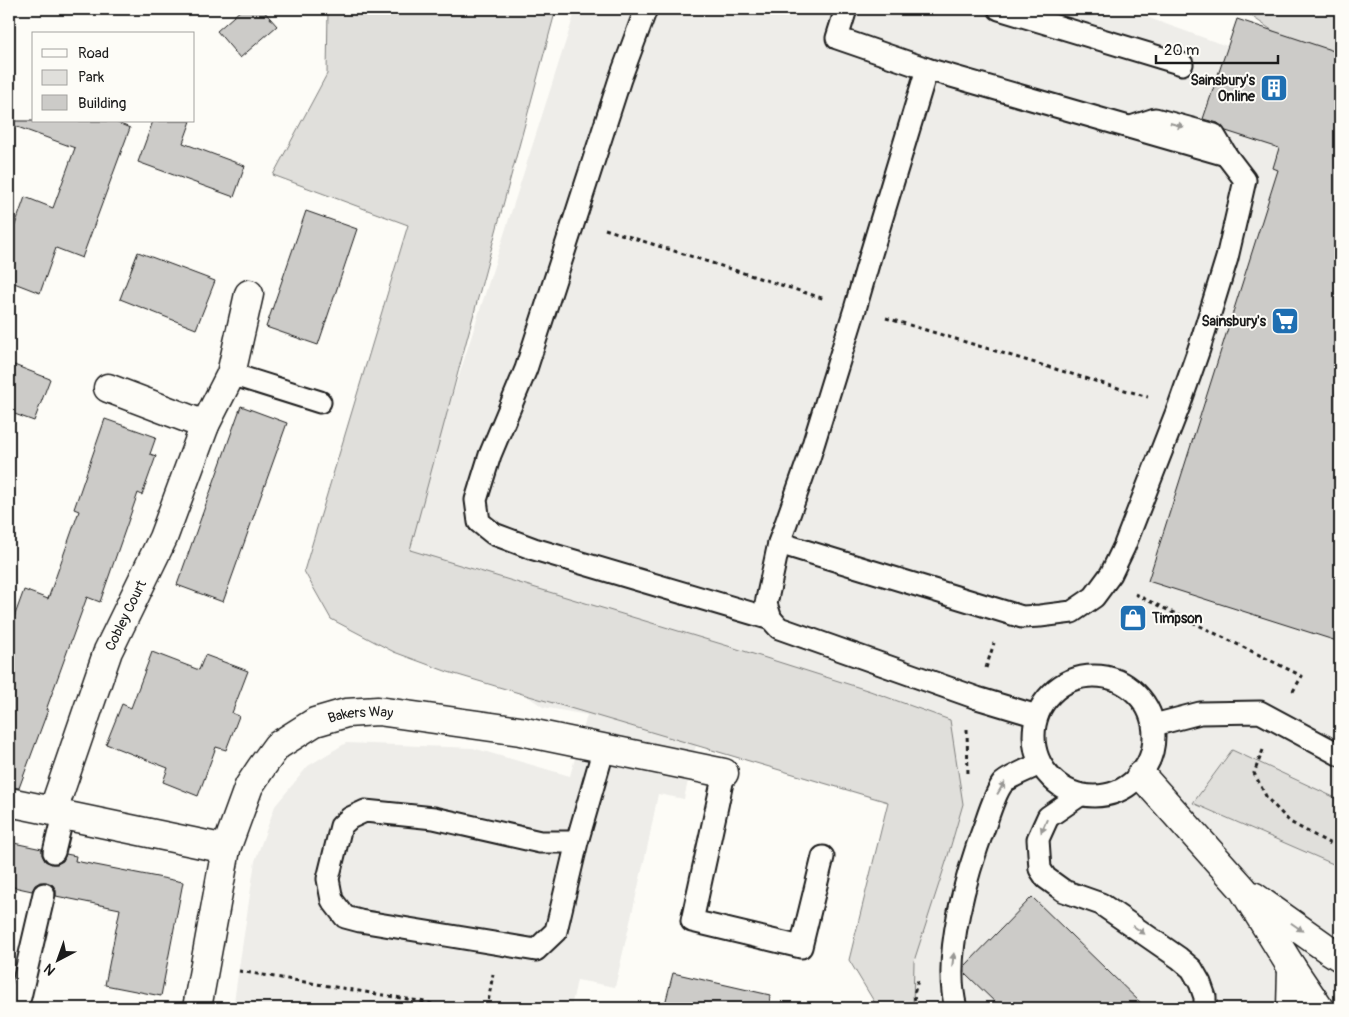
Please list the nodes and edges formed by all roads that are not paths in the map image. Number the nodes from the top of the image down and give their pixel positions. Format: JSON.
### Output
{"nodes":[{"id":1,"x":646,"y":9,"type":"edge"},
{"id":2,"x":846,"y":9,"type":"edge"},
{"id":3,"x":1000,"y":9,"type":"edge"},
{"id":4,"x":1182,"y":64,"type":"dead end"},
{"id":5,"x":927,"y":68,"type":"junction"},
{"id":6,"x":250,"y":294,"type":"dead end"},
{"id":7,"x":231,"y":374,"type":"junction"},
{"id":8,"x":108,"y":388,"type":"dead end"},
{"id":9,"x":320,"y":402,"type":"dead end"},
{"id":10,"x":205,"y":425,"type":"junction"},
{"id":11,"x":779,"y":543,"type":"junction"},
{"id":12,"x":771,"y":619,"type":"junction"},
{"id":13,"x":1037,"y":716,"type":"junction"},
{"id":14,"x":1154,"y":725,"type":"junction"},
{"id":15,"x":604,"y":748,"type":"junction"},
{"id":16,"x":1340,"y":754,"type":"edge"},
{"id":17,"x":1040,"y":764,"type":"junction"},
{"id":18,"x":724,"y":773,"type":"joint"},
{"id":19,"x":1141,"y":775,"type":"junction"},
{"id":20,"x":1080,"y":795,"type":"junction"},
{"id":21,"x":9,"y":802,"type":"edge"},
{"id":22,"x":58,"y":813,"type":"junction"},
{"id":23,"x":577,"y":842,"type":"junction"},
{"id":24,"x":226,"y":849,"type":"junction"},
{"id":25,"x":54,"y":852,"type":"dead end"},
{"id":26,"x":822,"y":857,"type":"dead end"},
{"id":27,"x":1243,"y":889,"type":"junction"},
{"id":28,"x":44,"y":894,"type":"dead end"},
{"id":29,"x":1340,"y":957,"type":"edge"},
{"id":30,"x":1292,"y":968,"type":"junction"},
{"id":31,"x":20,"y":998,"type":"dead end"},
{"id":32,"x":197,"y":1008,"type":"edge"},
{"id":33,"x":956,"y":1008,"type":"edge"},
{"id":34,"x":1205,"y":1008,"type":"edge"},
{"id":35,"x":1291,"y":1008,"type":"edge"},
{"id":36,"x":1320,"y":1008,"type":"edge"}],
"edges":[{"from":1,"to":12,"type":"lane"},
{"from":2,"to":5,"type":"lane"},
{"from":3,"to":4,"type":"lane"},
{"from":5,"to":11,"type":"lane"},
{"from":5,"to":11,"type":"lane"},
{"from":6,"to":7,"type":"street","name":"Cobley Court"},
{"from":7,"to":9,"type":"lane"},
{"from":7,"to":10,"type":"street","name":"Cobley Court"},
{"from":8,"to":10,"type":"street"},
{"from":10,"to":22,"type":"street","name":"Cobley Court"},
{"from":11,"to":12,"type":"lane"},
{"from":12,"to":13,"type":"lane"},
{"from":13,"to":14,"type":"lane"},
{"from":13,"to":17,"type":"lane"},
{"from":14,"to":16,"type":"lane"},
{"from":14,"to":19,"type":"lane"},
{"from":15,"to":18,"type":"street","name":"Bakers Way"},
{"from":15,"to":23,"type":"lane"},
{"from":15,"to":24,"type":"street","name":"Bakers Way"},
{"from":17,"to":20,"type":"lane"},
{"from":33,"to":17,"type":"lane","one_way":true},
{"from":18,"to":26,"type":"lane"},
{"from":19,"to":20,"type":"lane"},
{"from":19,"to":27,"type":"street"},
{"from":20,"to":34,"type":"lane","one_way":true},
{"from":21,"to":22,"type":"street"},
{"from":22,"to":24,"type":"street"},
{"from":22,"to":25,"type":"lane"},
{"from":23,"to":23,"type":"lane"},
{"from":24,"to":32,"type":"street","name":"Bakers Way"},
{"from":27,"to":29,"type":"street","one_way":true},
{"from":27,"to":30,"type":"street"},
{"from":28,"to":31,"type":"lane"},
{"from":30,"to":35,"type":"street"},
{"from":30,"to":36,"type":"street"}]}
